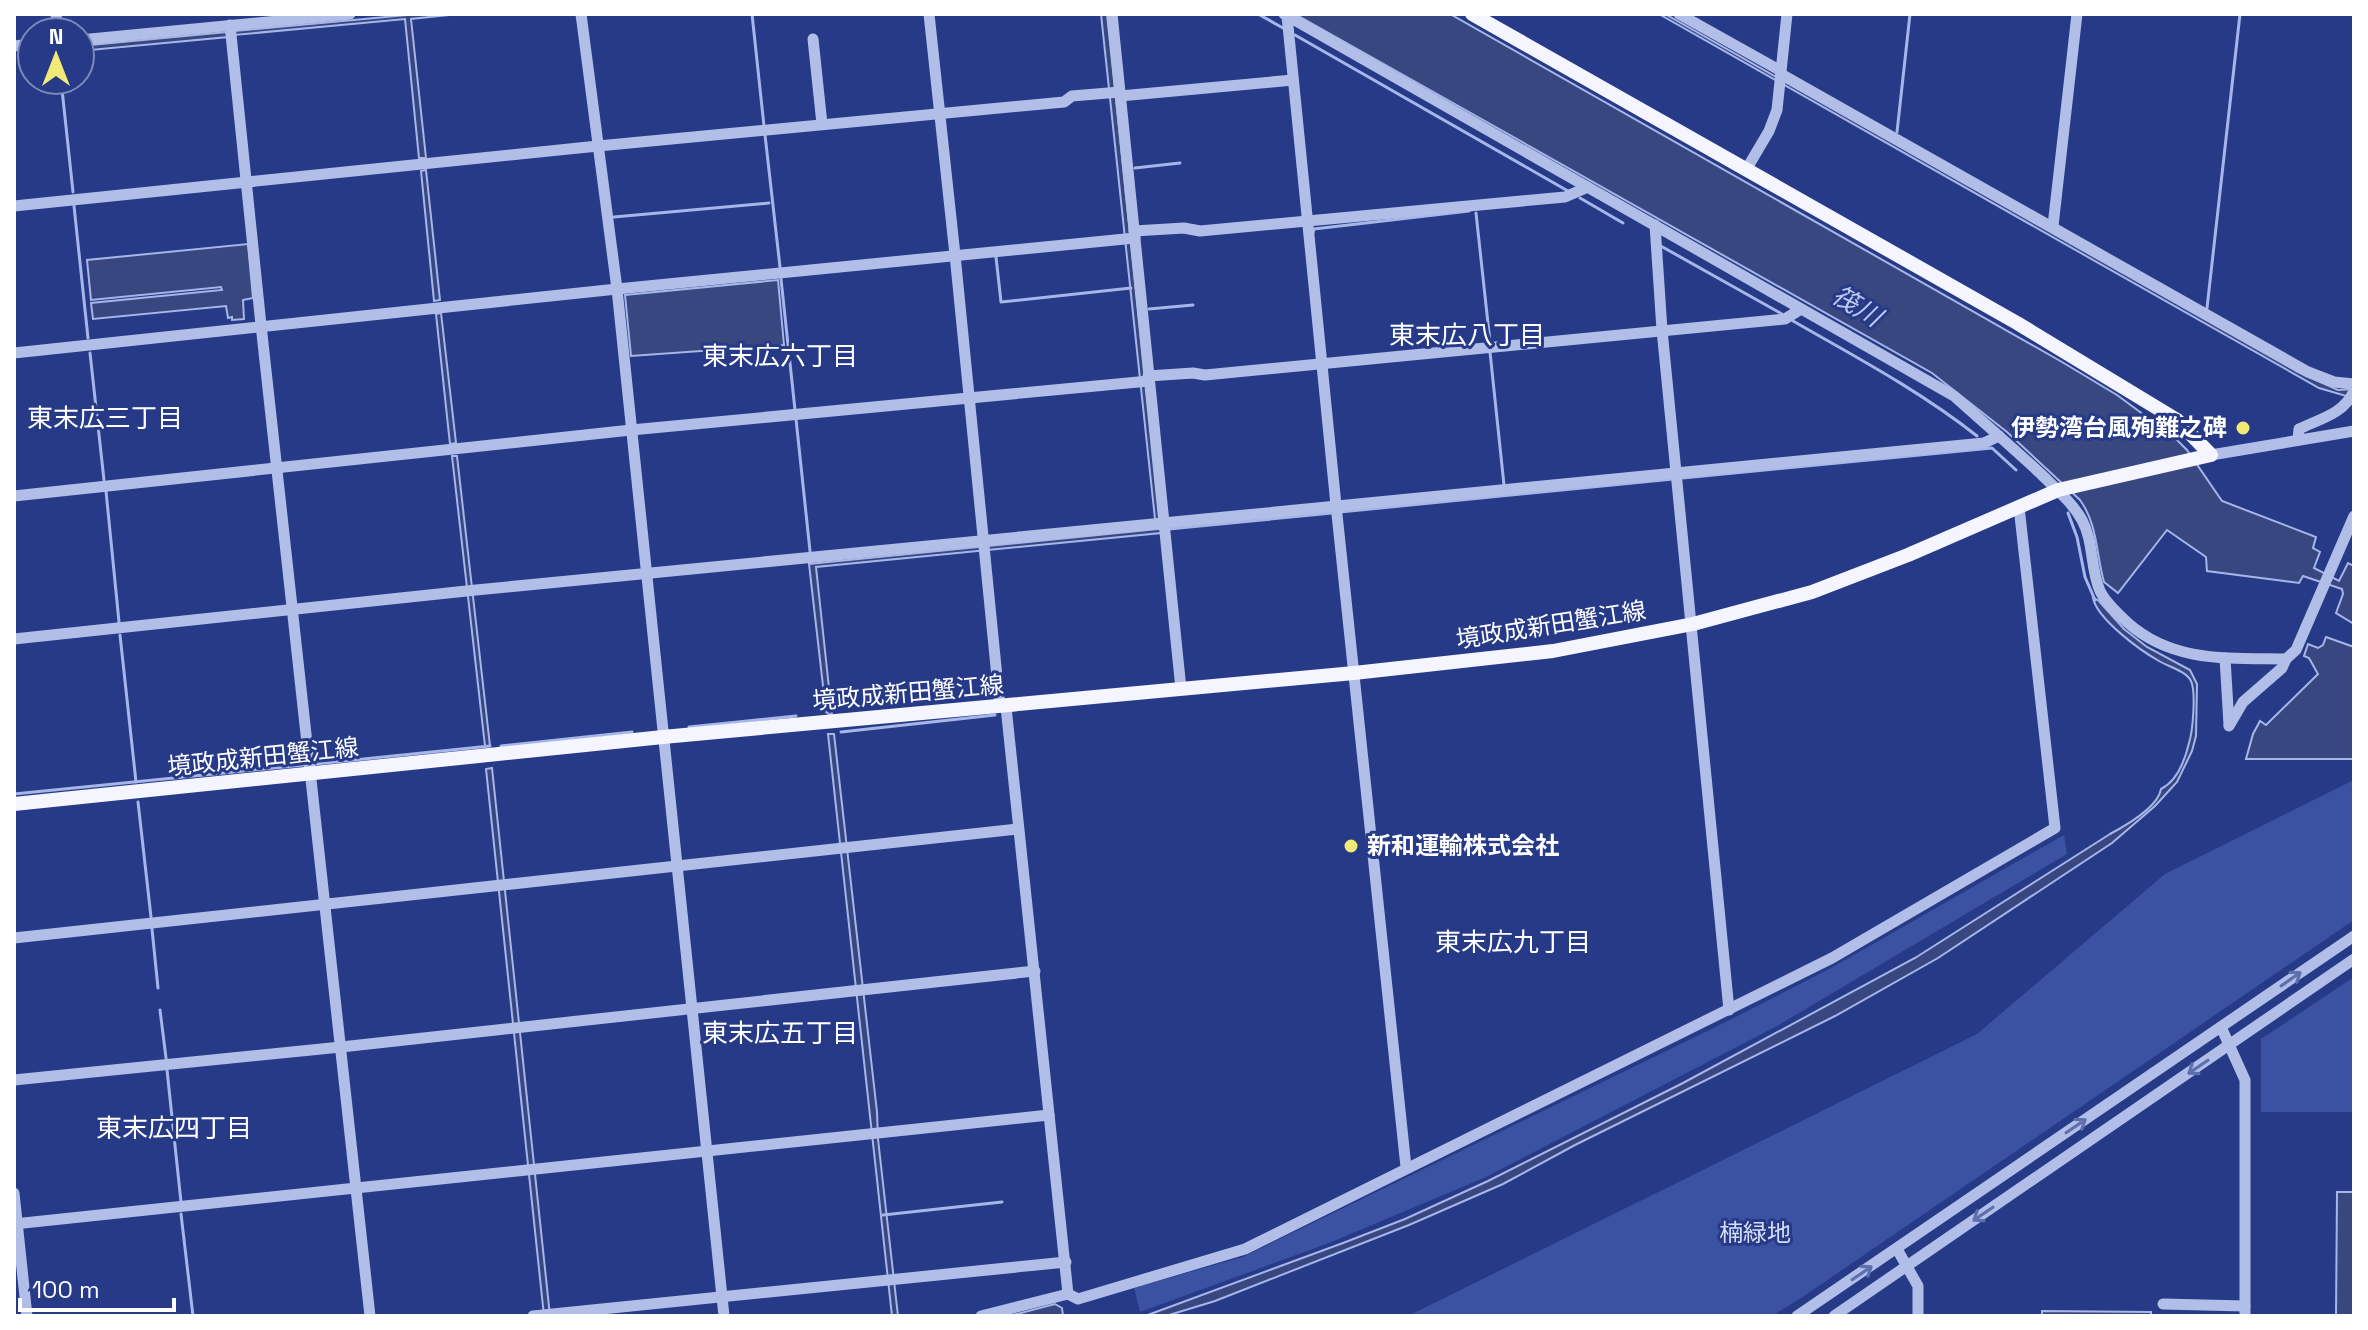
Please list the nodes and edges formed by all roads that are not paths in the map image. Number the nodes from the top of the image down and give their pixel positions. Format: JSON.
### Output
{"nodes":[{"id":1,"x":340,"y":14,"type":"edge"},
{"id":2,"x":350,"y":14,"type":"edge"},
{"id":3,"x":581,"y":14,"type":"edge"},
{"id":4,"x":929,"y":14,"type":"edge"},
{"id":5,"x":1112,"y":14,"type":"edge"},
{"id":6,"x":1472,"y":14,"type":"edge"},
{"id":7,"x":1679,"y":14,"type":"edge"},
{"id":8,"x":1787,"y":14,"type":"edge"},
{"id":9,"x":2077,"y":14,"type":"edge"},
{"id":10,"x":1286,"y":15,"type":"edge"},
{"id":11,"x":230,"y":25,"type":"junction"},
{"id":12,"x":96,"y":38,"type":"edge"},
{"id":13,"x":813,"y":39,"type":"dead end"},
{"id":14,"x":1781,"y":76,"type":"junction"},
{"id":15,"x":1293,"y":80,"type":"junction"},
{"id":16,"x":1116,"y":94,"type":"junction"},
{"id":17,"x":940,"y":113,"type":"junction"},
{"id":18,"x":822,"y":124,"type":"junction"},
{"id":19,"x":598,"y":146,"type":"junction"},
{"id":20,"x":1746,"y":170,"type":"junction"},
{"id":21,"x":247,"y":181,"type":"junction"},
{"id":22,"x":1588,"y":187,"type":"junction"},
{"id":23,"x":14,"y":206,"type":"edge"},
{"id":24,"x":1307,"y":221,"type":"junction"},
{"id":25,"x":1655,"y":225,"type":"junction"},
{"id":26,"x":2053,"y":226,"type":"junction"},
{"id":27,"x":1131,"y":237,"type":"junction"},
{"id":28,"x":955,"y":255,"type":"junction"},
{"id":29,"x":617,"y":289,"type":"junction"},
{"id":30,"x":1801,"y":309,"type":"junction"},
{"id":31,"x":261,"y":325,"type":"junction"},
{"id":32,"x":1662,"y":330,"type":"junction"},
{"id":33,"x":14,"y":353,"type":"edge"},
{"id":34,"x":1322,"y":363,"type":"junction"},
{"id":35,"x":1146,"y":380,"type":"junction"},
{"id":36,"x":2354,"y":384,"type":"edge"},
{"id":37,"x":2353,"y":394,"type":"edge"},
{"id":38,"x":968,"y":399,"type":"junction"},
{"id":39,"x":631,"y":430,"type":"junction"},
{"id":40,"x":2354,"y":431,"type":"edge"},
{"id":41,"x":1999,"y":436,"type":"junction"},
{"id":42,"x":2298,"y":440,"type":"junction"},
{"id":43,"x":2205,"y":456,"type":"junction"},
{"id":44,"x":278,"y":468,"type":"junction"},
{"id":45,"x":1676,"y":473,"type":"junction"},
{"id":46,"x":2058,"y":490,"type":"junction"},
{"id":47,"x":14,"y":496,"type":"edge"},
{"id":48,"x":1336,"y":505,"type":"junction"},
{"id":49,"x":2019,"y":507,"type":"junction"},
{"id":50,"x":2354,"y":516,"type":"edge"},
{"id":51,"x":1165,"y":523,"type":"junction"},
{"id":52,"x":984,"y":545,"type":"junction"},
{"id":53,"x":645,"y":574,"type":"junction"},
{"id":54,"x":293,"y":610,"type":"junction"},
{"id":55,"x":1693,"y":624,"type":"junction"},
{"id":56,"x":14,"y":639,"type":"edge"},
{"id":57,"x":2225,"y":658,"type":"junction"},
{"id":58,"x":2286,"y":659,"type":"junction"},
{"id":59,"x":1354,"y":673,"type":"junction"},
{"id":60,"x":1181,"y":689,"type":"junction"},
{"id":61,"x":1003,"y":707,"type":"junction"},
{"id":62,"x":663,"y":737,"type":"junction"},
{"id":63,"x":310,"y":774,"type":"junction"},
{"id":64,"x":14,"y":804,"type":"edge"},
{"id":65,"x":1018,"y":829,"type":"junction"},
{"id":66,"x":677,"y":867,"type":"junction"},
{"id":67,"x":325,"y":905,"type":"junction"},
{"id":68,"x":2354,"y":936,"type":"edge"},
{"id":69,"x":14,"y":938,"type":"edge"},
{"id":70,"x":2354,"y":959,"type":"edge"},
{"id":71,"x":1035,"y":971,"type":"junction"},
{"id":72,"x":692,"y":1008,"type":"junction"},
{"id":73,"x":1729,"y":1010,"type":"junction"},
{"id":74,"x":2221,"y":1027,"type":"junction"},
{"id":75,"x":2229,"y":1045,"type":"junction"},
{"id":76,"x":341,"y":1047,"type":"junction"},
{"id":77,"x":14,"y":1080,"type":"edge"},
{"id":78,"x":1049,"y":1115,"type":"junction"},
{"id":79,"x":706,"y":1150,"type":"junction"},
{"id":80,"x":1406,"y":1167,"type":"junction"},
{"id":81,"x":356,"y":1189,"type":"junction"},
{"id":82,"x":14,"y":1193,"type":"edge"},
{"id":83,"x":16,"y":1224,"type":"edge"},
{"id":84,"x":1897,"y":1249,"type":"junction"},
{"id":85,"x":1066,"y":1262,"type":"junction"},
{"id":86,"x":1907,"y":1266,"type":"junction"},
{"id":87,"x":1068,"y":1294,"type":"junction"},
{"id":88,"x":722,"y":1296,"type":"junction"},
{"id":89,"x":2163,"y":1304,"type":"dead end"},
{"id":90,"x":2245,"y":1311,"type":"edge"},
{"id":91,"x":547,"y":1315,"type":"edge"},
{"id":92,"x":27,"y":1316,"type":"edge"},
{"id":93,"x":370,"y":1316,"type":"edge"},
{"id":94,"x":533,"y":1316,"type":"edge"},
{"id":95,"x":724,"y":1316,"type":"edge"},
{"id":96,"x":981,"y":1316,"type":"edge"},
{"id":97,"x":1797,"y":1316,"type":"edge"},
{"id":98,"x":1834,"y":1316,"type":"edge"},
{"id":99,"x":1918,"y":1316,"type":"edge"}],
"edges":[{"from":1,"to":2,"type":"street"},
{"from":1,"to":11,"type":"street"},
{"from":3,"to":19,"type":"street"},
{"from":4,"to":17,"type":"street"},
{"from":5,"to":16,"type":"street"},
{"from":6,"to":20,"type":"main road"},
{"from":7,"to":14,"type":"street"},
{"from":8,"to":14,"type":"street"},
{"from":9,"to":26,"type":"street"},
{"from":10,"to":15,"type":"street"},
{"from":10,"to":22,"type":"street"},
{"from":11,"to":12,"type":"street"},
{"from":11,"to":21,"type":"street"},
{"from":13,"to":18,"type":"street"},
{"from":14,"to":20,"type":"street"},
{"from":14,"to":26,"type":"street"},
{"from":15,"to":16,"type":"street"},
{"from":15,"to":24,"type":"street"},
{"from":16,"to":17,"type":"street"},
{"from":16,"to":27,"type":"street"},
{"from":17,"to":18,"type":"street"},
{"from":17,"to":28,"type":"street"},
{"from":18,"to":19,"type":"street"},
{"from":19,"to":21,"type":"street"},
{"from":19,"to":29,"type":"street"},
{"from":20,"to":43,"type":"main road"},
{"from":21,"to":23,"type":"street"},
{"from":21,"to":31,"type":"street"},
{"from":22,"to":24,"type":"street"},
{"from":22,"to":25,"type":"street"},
{"from":24,"to":27,"type":"street"},
{"from":24,"to":34,"type":"street"},
{"from":25,"to":30,"type":"street"},
{"from":25,"to":32,"type":"street"},
{"from":26,"to":36,"type":"street"},
{"from":27,"to":28,"type":"street"},
{"from":27,"to":35,"type":"street"},
{"from":28,"to":29,"type":"street"},
{"from":28,"to":38,"type":"street"},
{"from":29,"to":31,"type":"street"},
{"from":29,"to":39,"type":"street"},
{"from":30,"to":32,"type":"street"},
{"from":30,"to":41,"type":"street"},
{"from":31,"to":33,"type":"street"},
{"from":31,"to":44,"type":"street"},
{"from":32,"to":34,"type":"street"},
{"from":32,"to":45,"type":"street"},
{"from":34,"to":35,"type":"street"},
{"from":34,"to":48,"type":"street"},
{"from":35,"to":38,"type":"street"},
{"from":35,"to":51,"type":"street"},
{"from":37,"to":42,"type":"street"},
{"from":38,"to":39,"type":"street"},
{"from":38,"to":52,"type":"street"},
{"from":39,"to":44,"type":"street"},
{"from":39,"to":53,"type":"street"},
{"from":40,"to":42,"type":"street"},
{"from":41,"to":45,"type":"street"},
{"from":41,"to":46,"type":"street"},
{"from":42,"to":43,"type":"street"},
{"from":43,"to":46,"type":"main road","name":"境政成新田蟹江線"},
{"from":44,"to":47,"type":"street"},
{"from":44,"to":54,"type":"street"},
{"from":45,"to":48,"type":"street"},
{"from":45,"to":55,"type":"street"},
{"from":46,"to":49,"type":"main road","name":"境政成新田蟹江線"},
{"from":46,"to":57,"type":"street"},
{"from":48,"to":51,"type":"street"},
{"from":48,"to":59,"type":"street"},
{"from":49,"to":55,"type":"main road","name":"境政成新田蟹江線"},
{"from":49,"to":73,"type":"street"},
{"from":50,"to":58,"type":"street"},
{"from":51,"to":52,"type":"street"},
{"from":51,"to":60,"type":"street"},
{"from":52,"to":53,"type":"street"},
{"from":52,"to":61,"type":"street"},
{"from":53,"to":54,"type":"street"},
{"from":53,"to":62,"type":"street"},
{"from":54,"to":56,"type":"street"},
{"from":54,"to":63,"type":"street"},
{"from":55,"to":59,"type":"main road","name":"境政成新田蟹江線"},
{"from":55,"to":73,"type":"street"},
{"from":57,"to":58,"type":"street"},
{"from":57,"to":58,"type":"street"},
{"from":59,"to":60,"type":"main road","name":"境政成新田蟹江線"},
{"from":59,"to":80,"type":"street"},
{"from":60,"to":61,"type":"main road","name":"境政成新田蟹江線"},
{"from":61,"to":62,"type":"main road","name":"境政成新田蟹江線"},
{"from":61,"to":65,"type":"street"},
{"from":62,"to":63,"type":"main road","name":"境政成新田蟹江線"},
{"from":62,"to":66,"type":"street"},
{"from":63,"to":64,"type":"main road","name":"境政成新田蟹江線"},
{"from":63,"to":67,"type":"street"},
{"from":65,"to":66,"type":"street"},
{"from":65,"to":71,"type":"street"},
{"from":66,"to":67,"type":"street"},
{"from":66,"to":72,"type":"street"},
{"from":67,"to":69,"type":"street"},
{"from":67,"to":76,"type":"street"},
{"from":74,"to":68,"type":"street","one_way":true},
{"from":70,"to":75,"type":"street"},
{"from":71,"to":72,"type":"street"},
{"from":71,"to":78,"type":"street"},
{"from":72,"to":76,"type":"street"},
{"from":72,"to":79,"type":"street"},
{"from":73,"to":80,"type":"street"},
{"from":74,"to":75,"type":"street"},
{"from":84,"to":74,"type":"street","one_way":true},
{"from":75,"to":86,"type":"street","one_way":true},
{"from":75,"to":90,"type":"street"},
{"from":76,"to":77,"type":"street"},
{"from":76,"to":81,"type":"street"},
{"from":78,"to":79,"type":"street"},
{"from":78,"to":85,"type":"street"},
{"from":79,"to":81,"type":"street"},
{"from":79,"to":88,"type":"street"},
{"from":80,"to":87,"type":"street"},
{"from":81,"to":83,"type":"street"},
{"from":81,"to":93,"type":"street"},
{"from":82,"to":83,"type":"street"},
{"from":83,"to":92,"type":"street"},
{"from":84,"to":86,"type":"street"},
{"from":97,"to":84,"type":"street","one_way":true},
{"from":85,"to":87,"type":"street"},
{"from":85,"to":88,"type":"street"},
{"from":86,"to":98,"type":"street"},
{"from":86,"to":99,"type":"street"},
{"from":87,"to":96,"type":"street"},
{"from":88,"to":91,"type":"street"},
{"from":88,"to":95,"type":"street"},
{"from":89,"to":90,"type":"street"},
{"from":91,"to":94,"type":"street"}]}
